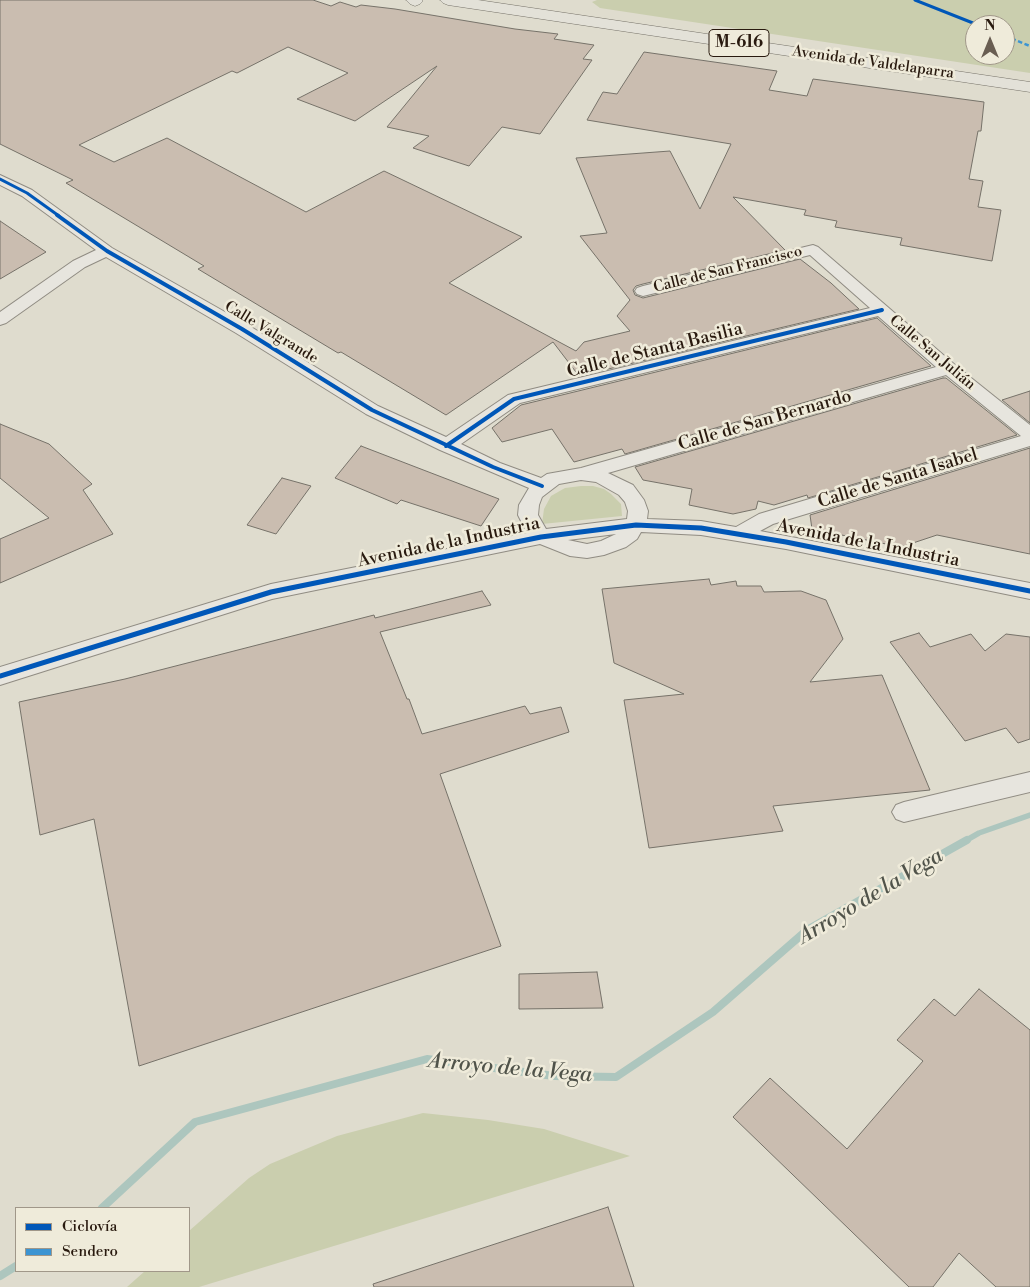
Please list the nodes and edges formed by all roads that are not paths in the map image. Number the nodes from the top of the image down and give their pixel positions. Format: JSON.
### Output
{"nodes":[{"id":1,"x":448,"y":0,"type":"edge"},
{"id":2,"x":488,"y":0,"type":"edge"},
{"id":3,"x":1030,"y":79,"type":"edge"},
{"id":4,"x":1030,"y":86,"type":"edge"},
{"id":5,"x":0,"y":179,"type":"edge"},
{"id":6,"x":812,"y":250,"type":"joint"},
{"id":7,"x":107,"y":251,"type":"junction"},
{"id":8,"x":643,"y":291,"type":"dead end"},
{"id":9,"x":882,"y":310,"type":"junction"},
{"id":10,"x":0,"y":320,"type":"edge"},
{"id":11,"x":949,"y":369,"type":"junction"},
{"id":12,"x":1030,"y":434,"type":"edge"},
{"id":13,"x":1030,"y":440,"type":"edge"},
{"id":14,"x":446,"y":446,"type":"junction"},
{"id":15,"x":581,"y":474,"type":"junction"},
{"id":16,"x":542,"y":486,"type":"junction"},
{"id":17,"x":636,"y":525,"type":"junction"},
{"id":18,"x":739,"y":534,"type":"junction"},
{"id":19,"x":541,"y":537,"type":"junction"},
{"id":20,"x":1030,"y":591,"type":"edge"},
{"id":21,"x":0,"y":676,"type":"edge"},
{"id":22,"x":1030,"y":782,"type":"edge"},
{"id":23,"x":904,"y":812,"type":"dead end"}],
"edges":[{"from":1,"to":4,"type":"highway","name":"Avenida de Valdelaparra","number":"M-616"},
{"from":2,"to":3,"type":"highway","name":"Avenida de Valdelaparra","number":"M-616"},
{"from":5,"to":7,"type":"street","name":"Calle Valgrande"},
{"from":6,"to":8,"type":"street","name":"Calle de San Francisco"},
{"from":6,"to":9,"type":"street","name":"Calle San Julián"},
{"from":7,"to":10,"type":"street"},
{"from":7,"to":14,"type":"street","name":"Calle Valgrande"},
{"from":9,"to":11,"type":"street","name":"Calle San Julián"},
{"from":9,"to":14,"type":"street","name":"Calle de Stanta Basilia"},
{"from":11,"to":12,"type":"street","name":"Calle San Julián"},
{"from":11,"to":15,"type":"street","name":"Calle de San Bernardo"},
{"from":13,"to":18,"type":"street","name":"Calle de Santa Isabel"},
{"from":14,"to":16,"type":"street","name":"Calle Valgrande"},
{"from":15,"to":16,"type":"street","name":"Calle de San Bernardo"},
{"from":15,"to":17,"type":"street"},
{"from":16,"to":19,"type":"street"},
{"from":17,"to":18,"type":"street","name":"Avenida de la Industria"},
{"from":17,"to":19,"type":"street","name":"Avenida de la Industria"},
{"from":18,"to":20,"type":"street","name":"Avenida de la Industria"},
{"from":19,"to":21,"type":"street","name":"Avenida de la Industria"},
{"from":22,"to":23,"type":"street"}]}
